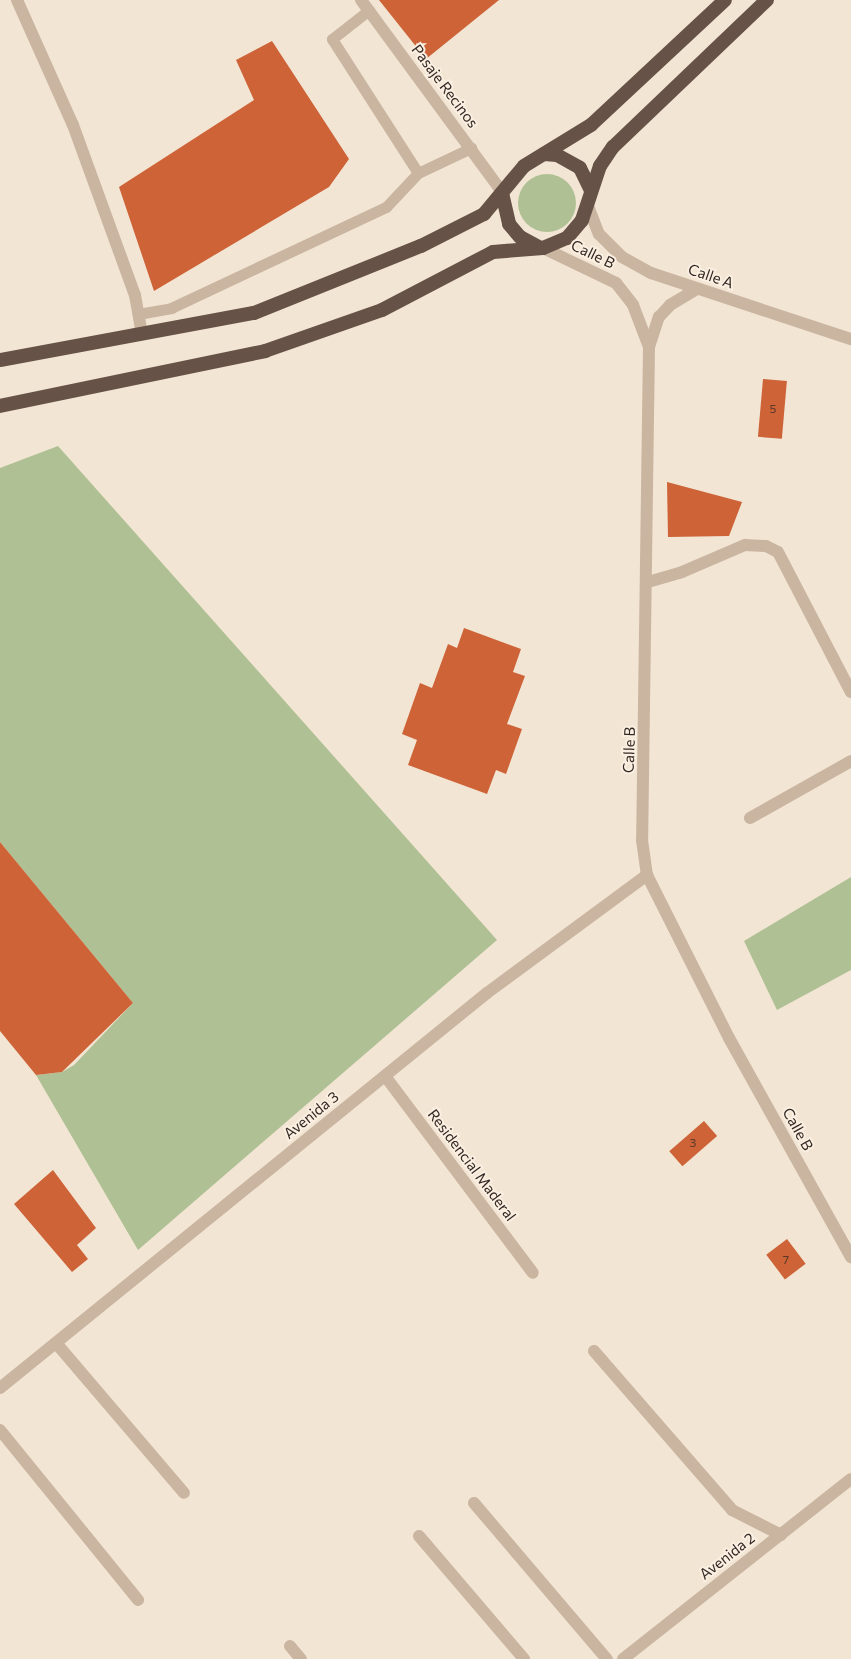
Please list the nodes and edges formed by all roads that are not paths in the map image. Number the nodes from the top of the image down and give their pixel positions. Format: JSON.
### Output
{"nodes":[{"id":1,"x":17,"y":0,"type":"edge"},
{"id":2,"x":725,"y":0,"type":"edge"},
{"id":3,"x":767,"y":0,"type":"edge"},
{"id":4,"x":365,"y":5,"type":"edge"},
{"id":5,"x":471,"y":148,"type":"junction"},
{"id":6,"x":544,"y":154,"type":"junction"},
{"id":7,"x":418,"y":173,"type":"junction"},
{"id":8,"x":591,"y":191,"type":"junction"},
{"id":9,"x":502,"y":192,"type":"junction"},
{"id":10,"x":588,"y":206,"type":"junction"},
{"id":11,"x":543,"y":248,"type":"junction"},
{"id":12,"x":697,"y":289,"type":"junction"},
{"id":13,"x":138,"y":314,"type":"junction"},
{"id":14,"x":142,"y":334,"type":"junction"},
{"id":15,"x":851,"y":339,"type":"edge"},
{"id":16,"x":649,"y":347,"type":"junction"},
{"id":17,"x":0,"y":360,"type":"edge"},
{"id":18,"x":0,"y":406,"type":"edge"},
{"id":19,"x":648,"y":582,"type":"junction"},
{"id":20,"x":851,"y":692,"type":"edge"},
{"id":21,"x":851,"y":761,"type":"edge"},
{"id":22,"x":750,"y":818,"type":"dead end"},
{"id":23,"x":647,"y":875,"type":"junction"},
{"id":24,"x":385,"y":1076,"type":"junction"},
{"id":25,"x":851,"y":1257,"type":"edge"},
{"id":26,"x":533,"y":1273,"type":"dead end"},
{"id":27,"x":56,"y":1343,"type":"junction"},
{"id":28,"x":594,"y":1351,"type":"dead end"},
{"id":29,"x":0,"y":1388,"type":"edge"},
{"id":30,"x":0,"y":1430,"type":"edge"},
{"id":31,"x":851,"y":1478,"type":"edge"},
{"id":32,"x":184,"y":1493,"type":"dead end"},
{"id":33,"x":474,"y":1503,"type":"dead end"},
{"id":34,"x":781,"y":1534,"type":"junction"},
{"id":35,"x":419,"y":1536,"type":"dead end"},
{"id":36,"x":138,"y":1600,"type":"dead end"},
{"id":37,"x":290,"y":1646,"type":"dead end"},
{"id":38,"x":301,"y":1659,"type":"edge"},
{"id":39,"x":524,"y":1659,"type":"edge"},
{"id":40,"x":607,"y":1659,"type":"edge"},
{"id":41,"x":624,"y":1659,"type":"edge"}],
"edges":[{"from":1,"to":13,"type":"street"},
{"from":2,"to":6,"type":"highway"},
{"from":3,"to":8,"type":"highway"},
{"from":4,"to":5,"type":"street","name":"Pasaje Recinos"},
{"from":4,"to":7,"type":"lane"},
{"from":5,"to":7,"type":"lane"},
{"from":5,"to":9,"type":"street","name":"Pasaje Recinos"},
{"from":6,"to":8,"type":"highway"},
{"from":6,"to":9,"type":"highway"},
{"from":7,"to":13,"type":"lane"},
{"from":8,"to":10,"type":"highway"},
{"from":9,"to":11,"type":"highway"},
{"from":9,"to":14,"type":"highway"},
{"from":10,"to":11,"type":"highway"},
{"from":10,"to":12,"type":"street","name":"Calle A"},
{"from":11,"to":16,"type":"street","name":"Calle B"},
{"from":11,"to":18,"type":"highway"},
{"from":12,"to":15,"type":"street","name":"Calle A"},
{"from":12,"to":16,"type":"street"},
{"from":13,"to":14,"type":"street"},
{"from":14,"to":17,"type":"highway"},
{"from":16,"to":19,"type":"street","name":"Calle B"},
{"from":19,"to":20,"type":"street"},
{"from":19,"to":23,"type":"street","name":"Calle B"},
{"from":21,"to":22,"type":"street"},
{"from":23,"to":24,"type":"street","name":"Avenida 3"},
{"from":23,"to":25,"type":"street","name":"Calle B"},
{"from":24,"to":26,"type":"street","name":"Residencial Maderal"},
{"from":24,"to":27,"type":"street","name":"Avenida 3"},
{"from":27,"to":29,"type":"street","name":"Avenida 3"},
{"from":27,"to":32,"type":"street"},
{"from":28,"to":34,"type":"street"},
{"from":30,"to":36,"type":"street"},
{"from":31,"to":34,"type":"street","name":"Avenida 2"},
{"from":33,"to":40,"type":"street"},
{"from":34,"to":41,"type":"street","name":"Avenida 2"},
{"from":35,"to":39,"type":"street"},
{"from":37,"to":38,"type":"street"}]}
